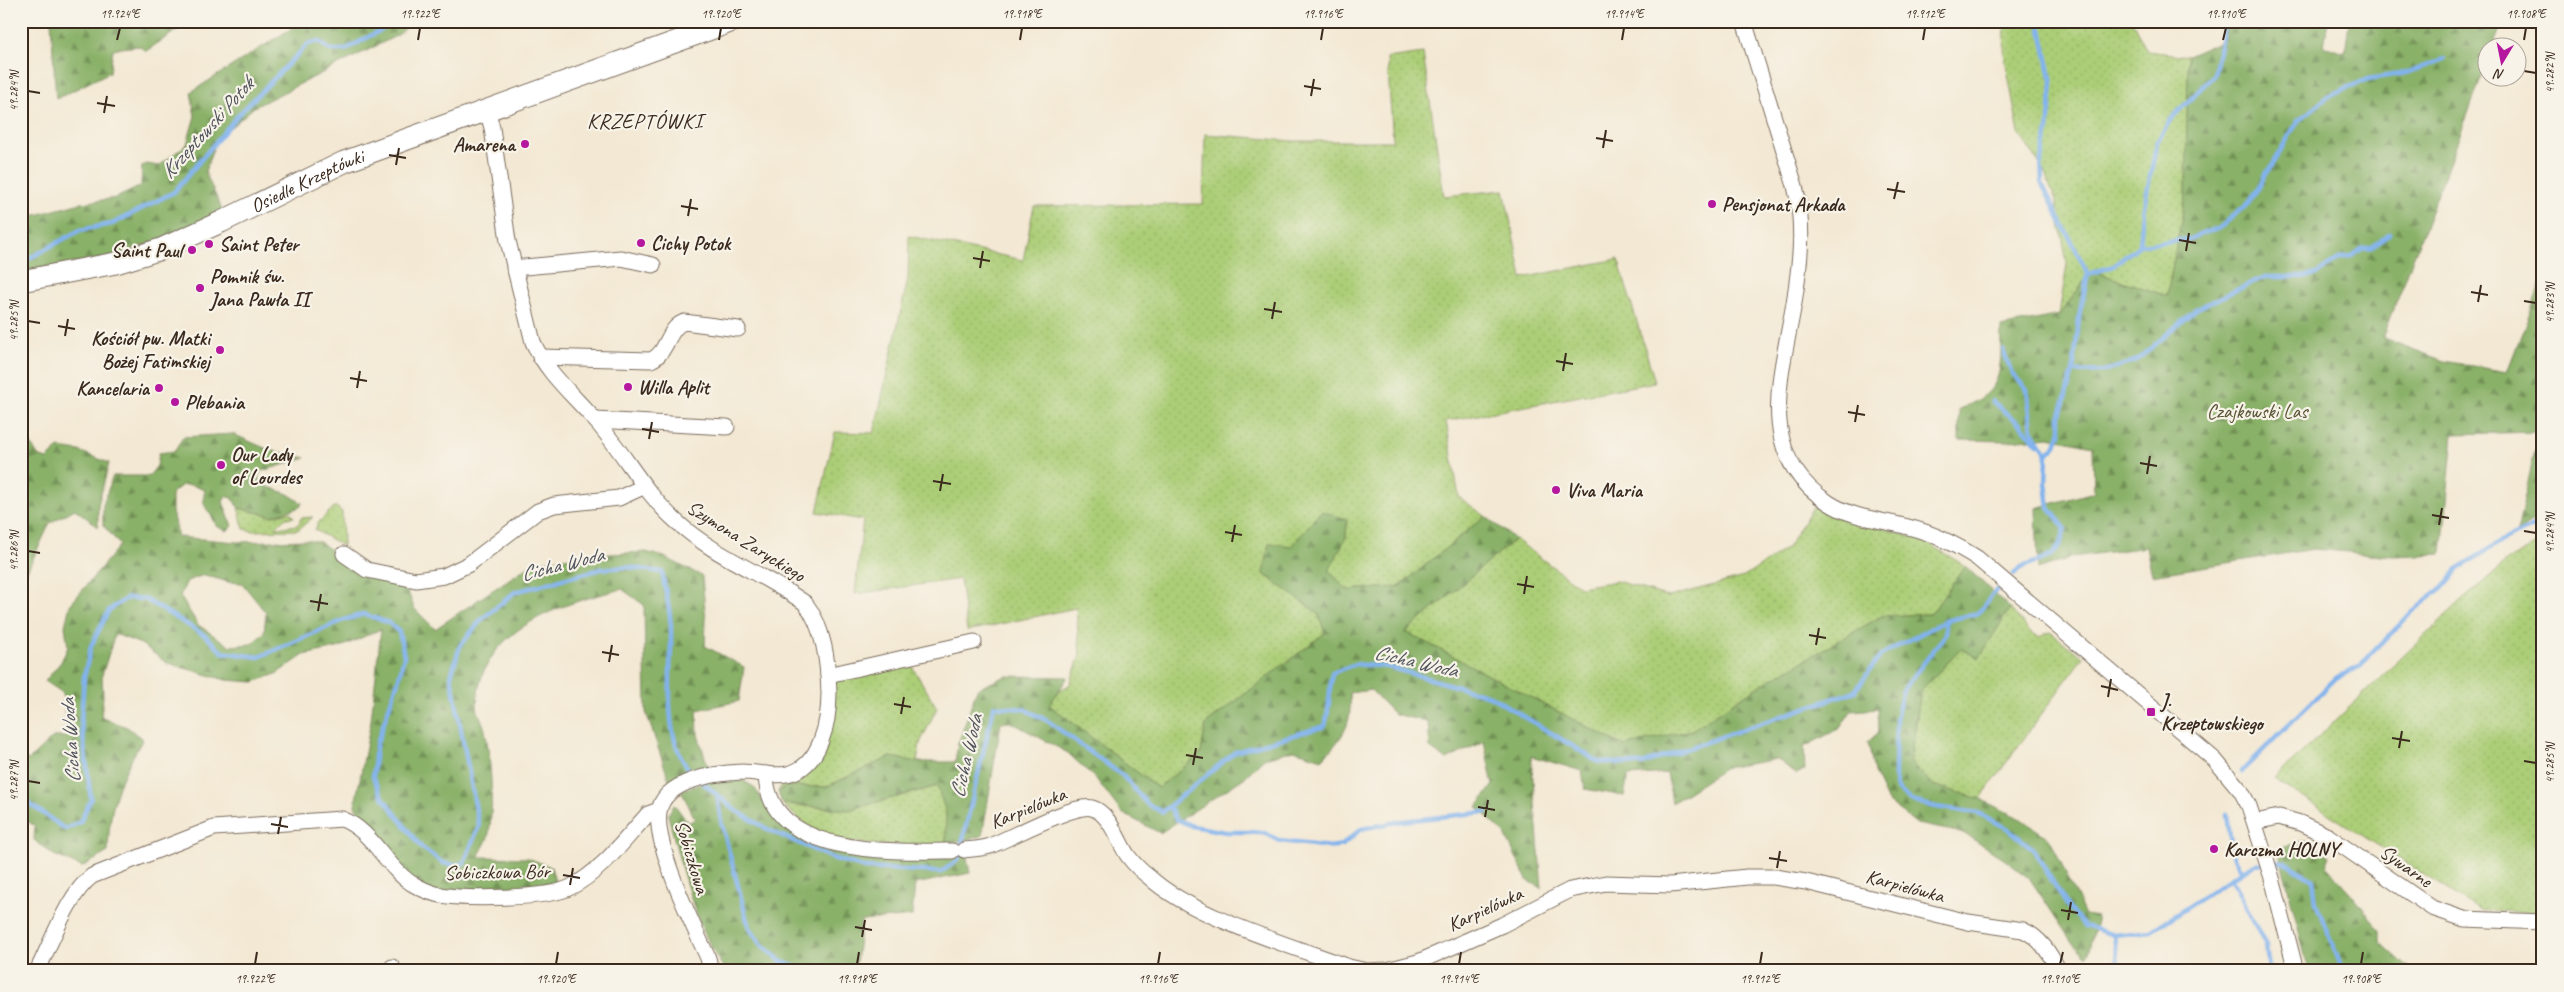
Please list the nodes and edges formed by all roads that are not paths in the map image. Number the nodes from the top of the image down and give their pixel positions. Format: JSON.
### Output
{"nodes":[{"id":1,"x":733,"y":21,"type":"edge"},
{"id":2,"x":1744,"y":21,"type":"edge"},
{"id":3,"x":487,"y":109,"type":"junction"},
{"id":4,"x":653,"y":265,"type":"dead end"},
{"id":5,"x":514,"y":268,"type":"junction"},
{"id":6,"x":21,"y":281,"type":"edge"},
{"id":7,"x":738,"y":329,"type":"dead end"},
{"id":8,"x":540,"y":358,"type":"junction"},
{"id":9,"x":595,"y":420,"type":"junction"},
{"id":10,"x":727,"y":427,"type":"dead end"},
{"id":11,"x":643,"y":487,"type":"junction"},
{"id":12,"x":344,"y":554,"type":"dead end"},
{"id":13,"x":974,"y":642,"type":"dead end"},
{"id":14,"x":828,"y":675,"type":"junction"},
{"id":15,"x":766,"y":774,"type":"junction"},
{"id":16,"x":659,"y":810,"type":"junction"},
{"id":17,"x":2255,"y":822,"type":"junction"},
{"id":18,"x":2543,"y":922,"type":"edge"},
{"id":19,"x":37,"y":971,"type":"edge"},
{"id":20,"x":711,"y":971,"type":"edge"},
{"id":21,"x":2059,"y":971,"type":"edge"},
{"id":22,"x":2296,"y":971,"type":"edge"}],
"edges":[{"from":1,"to":3,"type":"main road","name":"Osiedle Krzeptówki"},
{"from":2,"to":17,"type":"street"},
{"from":3,"to":5,"type":"street","name":"Szymona Zaryckiego"},
{"from":3,"to":6,"type":"main road","name":"Osiedle Krzeptówki"},
{"from":4,"to":5,"type":"street"},
{"from":5,"to":8,"type":"street","name":"Szymona Zaryckiego"},
{"from":7,"to":8,"type":"street"},
{"from":8,"to":9,"type":"street","name":"Szymona Zaryckiego"},
{"from":9,"to":10,"type":"street"},
{"from":9,"to":11,"type":"street","name":"Szymona Zaryckiego"},
{"from":11,"to":12,"type":"street"},
{"from":11,"to":14,"type":"street","name":"Szymona Zaryckiego"},
{"from":13,"to":14,"type":"street"},
{"from":14,"to":15,"type":"street","name":"Szymona Zaryckiego"},
{"from":15,"to":16,"type":"street","name":"Sobiczkowa"},
{"from":15,"to":21,"type":"street","name":"Karpielówka"},
{"from":16,"to":19,"type":"street","name":"Sobiczkowa Bór"},
{"from":16,"to":20,"type":"street","name":"Sobiczkowa"},
{"from":17,"to":18,"type":"street","name":"Sywarne"},
{"from":17,"to":22,"type":"street"}]}
